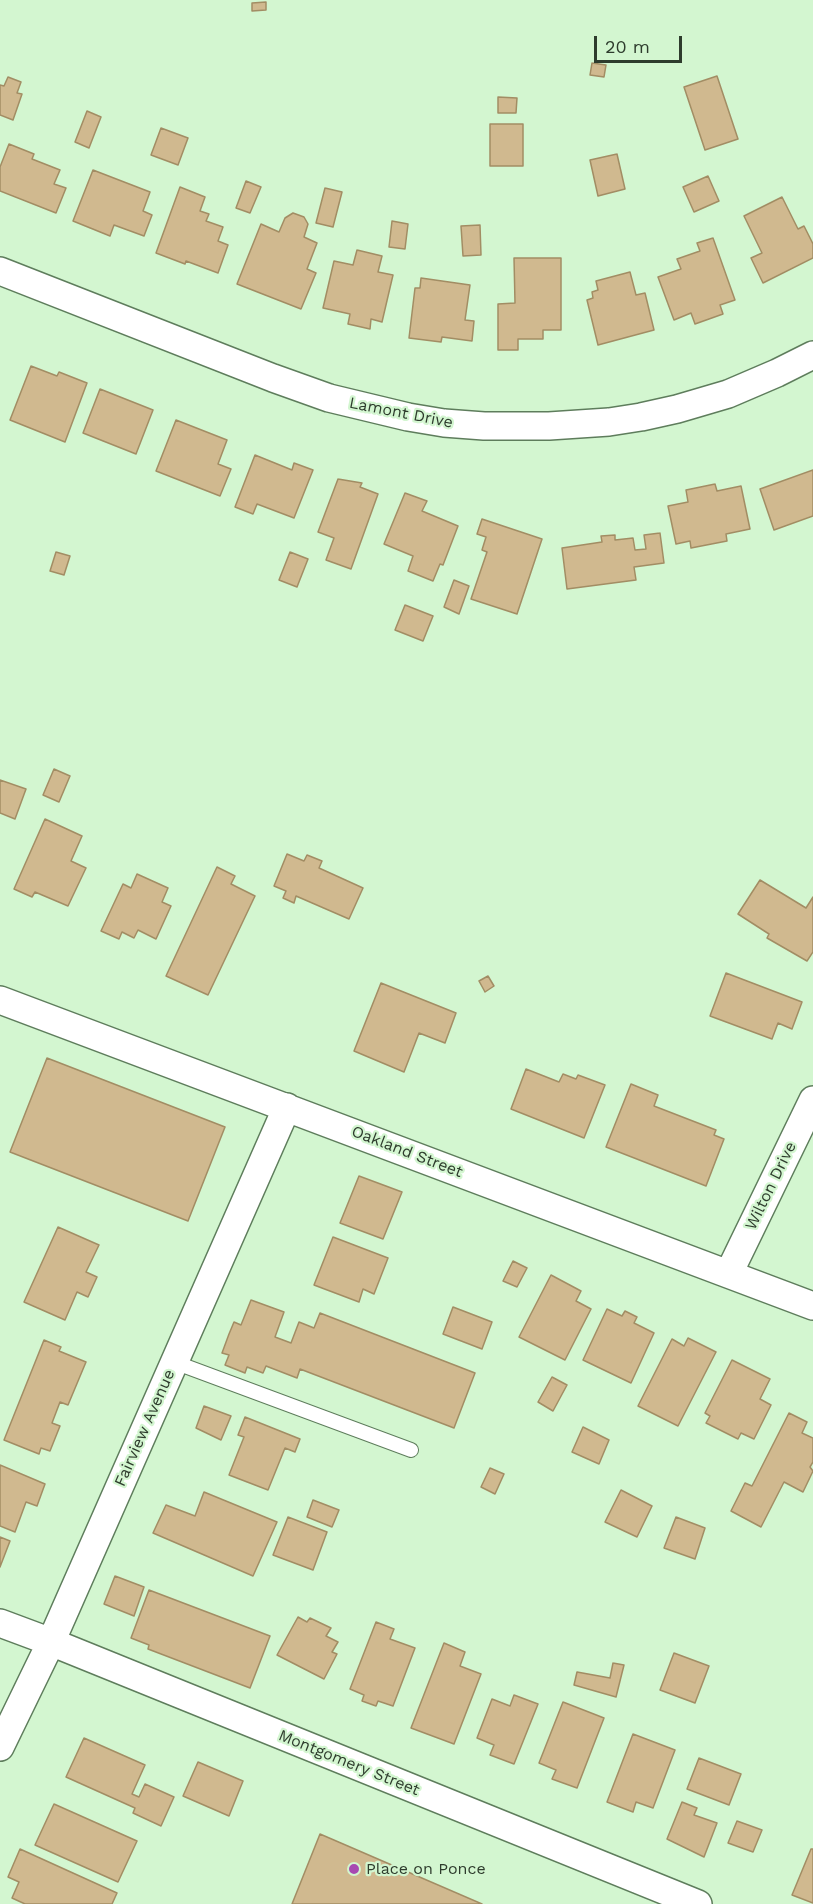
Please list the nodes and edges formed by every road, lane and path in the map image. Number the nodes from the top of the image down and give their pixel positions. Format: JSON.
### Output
{"nodes":[{"id":1,"x":0,"y":271,"type":"edge"},
{"id":2,"x":813,"y":355,"type":"edge"},
{"id":3,"x":0,"y":1000,"type":"edge"},
{"id":4,"x":813,"y":1100,"type":"edge"},
{"id":5,"x":287,"y":1107,"type":"junction"},
{"id":6,"x":729,"y":1273,"type":"junction"},
{"id":7,"x":813,"y":1306,"type":"edge"},
{"id":8,"x":174,"y":1362,"type":"junction"},
{"id":9,"x":411,"y":1450,"type":"dead end"},
{"id":10,"x":0,"y":1623,"type":"edge"},
{"id":11,"x":51,"y":1641,"type":"junction"},
{"id":12,"x":0,"y":1748,"type":"edge"},
{"id":13,"x":698,"y":1904,"type":"edge"}],
"edges":[{"from":1,"to":2,"type":"street","name":"Lamont Drive"},
{"from":3,"to":5,"type":"street","name":"Oakland Street"},
{"from":4,"to":6,"type":"street","name":"Wilton Drive"},
{"from":5,"to":6,"type":"street","name":"Oakland Street"},
{"from":5,"to":8,"type":"street","name":"Fairview Avenue"},
{"from":6,"to":7,"type":"street","name":"Oakland Street"},
{"from":8,"to":9,"type":"lane"},
{"from":8,"to":11,"type":"street","name":"Fairview Avenue"},
{"from":10,"to":11,"type":"street","name":"Montgomery Street"},
{"from":11,"to":12,"type":"street","name":"Fairview Avenue"},
{"from":11,"to":13,"type":"street","name":"Montgomery Street"}]}
